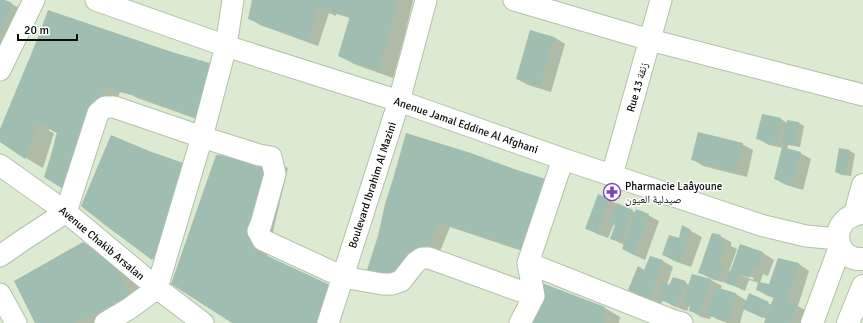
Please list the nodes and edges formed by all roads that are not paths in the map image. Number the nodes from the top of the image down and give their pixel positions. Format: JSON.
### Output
{"nodes":[{"id":1,"x":34,"y":0,"type":"edge"},
{"id":2,"x":96,"y":0,"type":"edge"},
{"id":3,"x":233,"y":0,"type":"edge"},
{"id":4,"x":426,"y":0,"type":"edge"},
{"id":5,"x":514,"y":0,"type":"edge"},
{"id":6,"x":661,"y":0,"type":"edge"},
{"id":7,"x":650,"y":40,"type":"junction"},
{"id":8,"x":226,"y":46,"type":"junction"},
{"id":9,"x":0,"y":70,"type":"edge"},
{"id":10,"x":863,"y":95,"type":"edge"},
{"id":11,"x":399,"y":101,"type":"junction"},
{"id":12,"x":202,"y":137,"type":"junction"},
{"id":13,"x":563,"y":159,"type":"junction"},
{"id":14,"x":0,"y":165,"type":"edge"},
{"id":15,"x":612,"y":175,"type":"junction"},
{"id":16,"x":863,"y":185,"type":"edge"},
{"id":17,"x":66,"y":212,"type":"junction"},
{"id":18,"x":859,"y":214,"type":"edge"},
{"id":19,"x":839,"y":243,"type":"junction"},
{"id":20,"x":0,"y":256,"type":"edge"},
{"id":21,"x":863,"y":260,"type":"edge"},
{"id":22,"x":528,"y":263,"type":"junction"},
{"id":23,"x":343,"y":277,"type":"junction"},
{"id":24,"x":863,"y":286,"type":"edge"},
{"id":25,"x":157,"y":288,"type":"junction"},
{"id":26,"x":0,"y":294,"type":"edge"},
{"id":27,"x":534,"y":296,"type":"junction"},
{"id":28,"x":674,"y":322,"type":"edge"},
{"id":29,"x":16,"y":323,"type":"edge"},
{"id":30,"x":106,"y":323,"type":"edge"},
{"id":31,"x":203,"y":323,"type":"edge"},
{"id":32,"x":328,"y":323,"type":"edge"},
{"id":33,"x":520,"y":323,"type":"edge"},
{"id":34,"x":812,"y":323,"type":"edge"},
{"id":35,"x":848,"y":323,"type":"edge"}],
"edges":[{"from":1,"to":9,"type":"street"},
{"from":2,"to":8,"type":"street","name":"Anenue Jamal Eddine Al Afghani"},
{"from":3,"to":8,"type":"street"},
{"from":4,"to":11,"type":"street","name":"Boulevard Ibrahim Al Mazini"},
{"from":5,"to":7,"type":"street"},
{"from":6,"to":7,"type":"street","name":"Rue 13 زنقة"},
{"from":7,"to":10,"type":"street"},
{"from":7,"to":15,"type":"street","name":"Rue 13 زنقة"},
{"from":8,"to":11,"type":"street","name":"Anenue Jamal Eddine Al Afghani"},
{"from":8,"to":12,"type":"street"},
{"from":11,"to":13,"type":"street","name":"Anenue Jamal Eddine Al Afghani"},
{"from":11,"to":23,"type":"street","name":"Boulevard Ibrahim Al Mazini"},
{"from":12,"to":17,"type":"street"},
{"from":12,"to":23,"type":"street"},
{"from":12,"to":25,"type":"street"},
{"from":13,"to":15,"type":"street","name":"Anenue Jamal Eddine Al Afghani"},
{"from":13,"to":22,"type":"street"},
{"from":14,"to":17,"type":"street","name":"Avenue Chakib Arsalan"},
{"from":15,"to":19,"type":"street","name":"Anenue Jamal Eddine Al Afghani"},
{"from":16,"to":18,"type":"main road"},
{"from":17,"to":20,"type":"street"},
{"from":17,"to":25,"type":"street","name":"Avenue Chakib Arsalan"},
{"from":18,"to":19,"type":"main road"},
{"from":19,"to":21,"type":"main road"},
{"from":19,"to":34,"type":"main road"},
{"from":22,"to":27,"type":"street"},
{"from":22,"to":28,"type":"street"},
{"from":23,"to":27,"type":"street"},
{"from":23,"to":32,"type":"street","name":"Boulevard Ibrahim Al Mazini"},
{"from":24,"to":35,"type":"main road"},
{"from":25,"to":30,"type":"street"},
{"from":25,"to":31,"type":"street","name":"Avenue Chakib Arsalan"},
{"from":26,"to":29,"type":"street"},
{"from":27,"to":33,"type":"street"}]}
